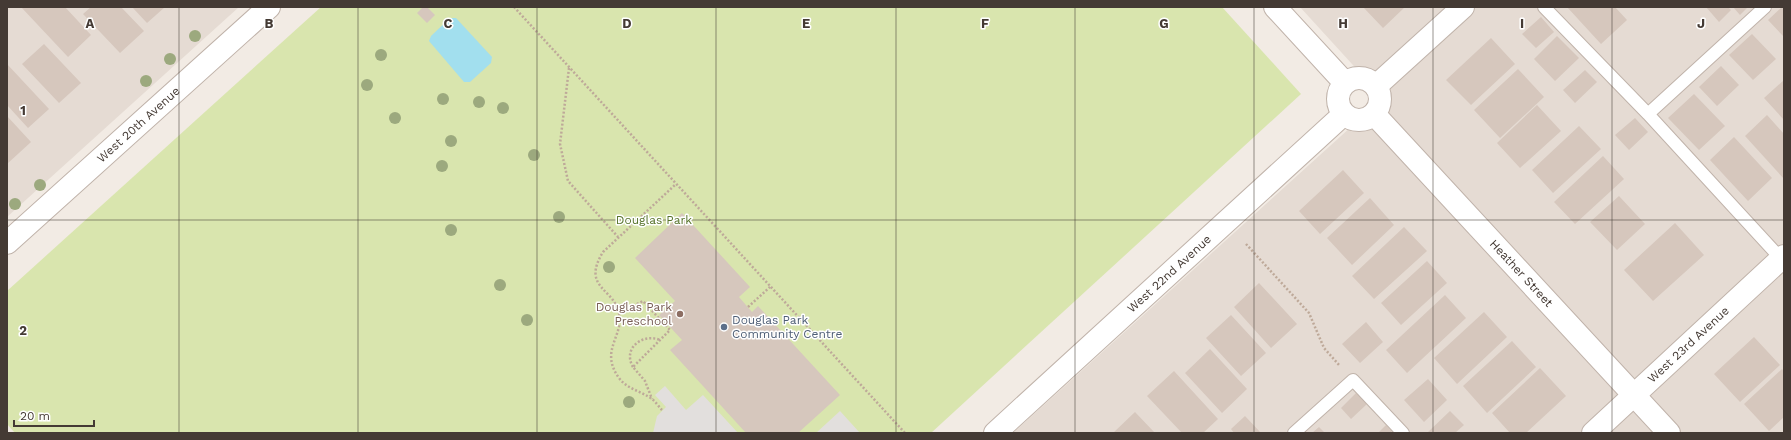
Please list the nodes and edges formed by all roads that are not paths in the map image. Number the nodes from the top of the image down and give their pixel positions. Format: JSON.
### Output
{"nodes":[{"id":1,"x":269,"y":7,"type":"edge"},
{"id":2,"x":1275,"y":7,"type":"edge"},
{"id":3,"x":1463,"y":7,"type":"edge"},
{"id":4,"x":1544,"y":7,"type":"edge"},
{"id":5,"x":1765,"y":7,"type":"edge"},
{"id":6,"x":1345,"y":83,"type":"junction"},
{"id":7,"x":1376,"y":86,"type":"junction"},
{"id":8,"x":1344,"y":114,"type":"junction"},
{"id":9,"x":1374,"y":114,"type":"junction"},
{"id":10,"x":1648,"y":114,"type":"junction"},
{"id":11,"x":7,"y":243,"type":"edge"},
{"id":12,"x":1783,"y":259,"type":"edge"},
{"id":13,"x":1634,"y":395,"type":"junction"},
{"id":14,"x":995,"y":433,"type":"edge"},
{"id":15,"x":1294,"y":433,"type":"edge"},
{"id":16,"x":1403,"y":433,"type":"edge"},
{"id":17,"x":1593,"y":433,"type":"edge"},
{"id":18,"x":1669,"y":433,"type":"edge"}],
"edges":[{"from":1,"to":11,"type":"street","name":"West 20th Avenue"},
{"from":2,"to":6,"type":"street"},
{"from":3,"to":7,"type":"street"},
{"from":4,"to":10,"type":"lane"},
{"from":5,"to":10,"type":"lane"},
{"from":6,"to":7,"type":"street"},
{"from":6,"to":8,"type":"street"},
{"from":7,"to":9,"type":"street"},
{"from":8,"to":9,"type":"street"},
{"from":8,"to":14,"type":"street","name":"West 22nd Avenue"},
{"from":9,"to":13,"type":"street","name":"Heather Street"},
{"from":10,"to":12,"type":"lane"},
{"from":12,"to":13,"type":"street","name":"West 23rd Avenue"},
{"from":13,"to":17,"type":"street","name":"West 23rd Avenue"},
{"from":13,"to":18,"type":"street","name":"Heather Street"},
{"from":15,"to":16,"type":"lane"}]}
